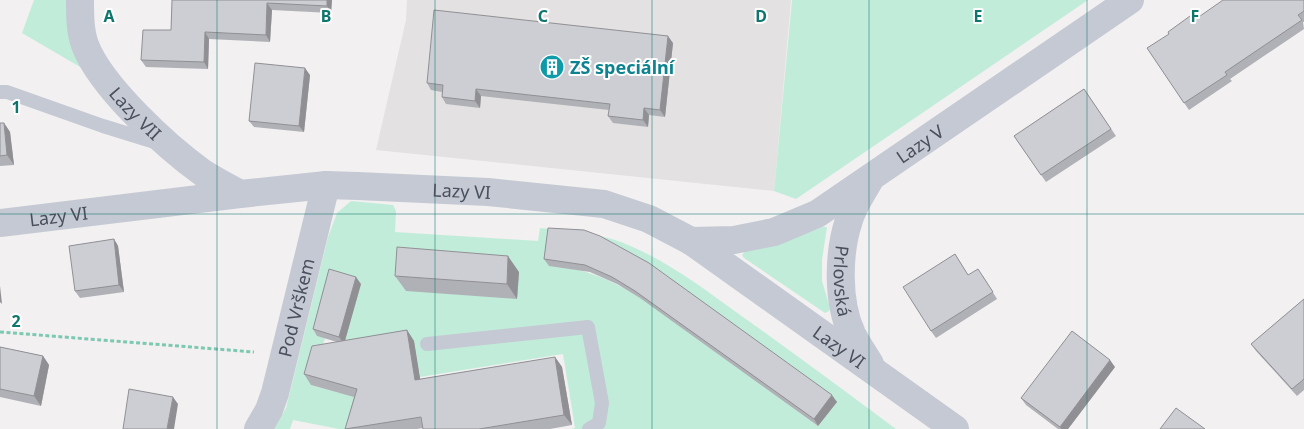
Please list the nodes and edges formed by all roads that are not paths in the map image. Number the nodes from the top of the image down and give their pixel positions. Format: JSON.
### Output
{"nodes":[{"id":1,"x":80,"y":0,"type":"edge"},
{"id":2,"x":1130,"y":0,"type":"edge"},
{"id":3,"x":0,"y":92,"type":"edge"},
{"id":4,"x":173,"y":148,"type":"junction"},
{"id":5,"x":870,"y":178,"type":"junction"},
{"id":6,"x":326,"y":185,"type":"junction"},
{"id":7,"x":240,"y":194,"type":"junction"},
{"id":8,"x":0,"y":222,"type":"edge"},
{"id":9,"x":691,"y":241,"type":"junction"},
{"id":10,"x":427,"y":344,"type":"dead end"},
{"id":11,"x":874,"y":371,"type":"junction"},
{"id":12,"x":258,"y":429,"type":"edge"},
{"id":13,"x":589,"y":429,"type":"edge"},
{"id":14,"x":955,"y":429,"type":"edge"}],
"edges":[{"from":1,"to":4,"type":"street","name":"Lazy VII"},
{"from":2,"to":5,"type":"street","name":"Lazy V"},
{"from":3,"to":4,"type":"lane"},
{"from":4,"to":7,"type":"street","name":"Lazy VII"},
{"from":5,"to":9,"type":"street","name":"Lazy V"},
{"from":5,"to":11,"type":"street","name":"Prlovská"},
{"from":6,"to":7,"type":"street","name":"Lazy VI"},
{"from":6,"to":9,"type":"street","name":"Lazy VI"},
{"from":6,"to":12,"type":"street","name":"Pod Vrškem"},
{"from":7,"to":8,"type":"street","name":"Lazy VI"},
{"from":9,"to":11,"type":"street","name":"Lazy VI"},
{"from":10,"to":13,"type":"lane"},
{"from":11,"to":14,"type":"street","name":"Prlovská"}]}
